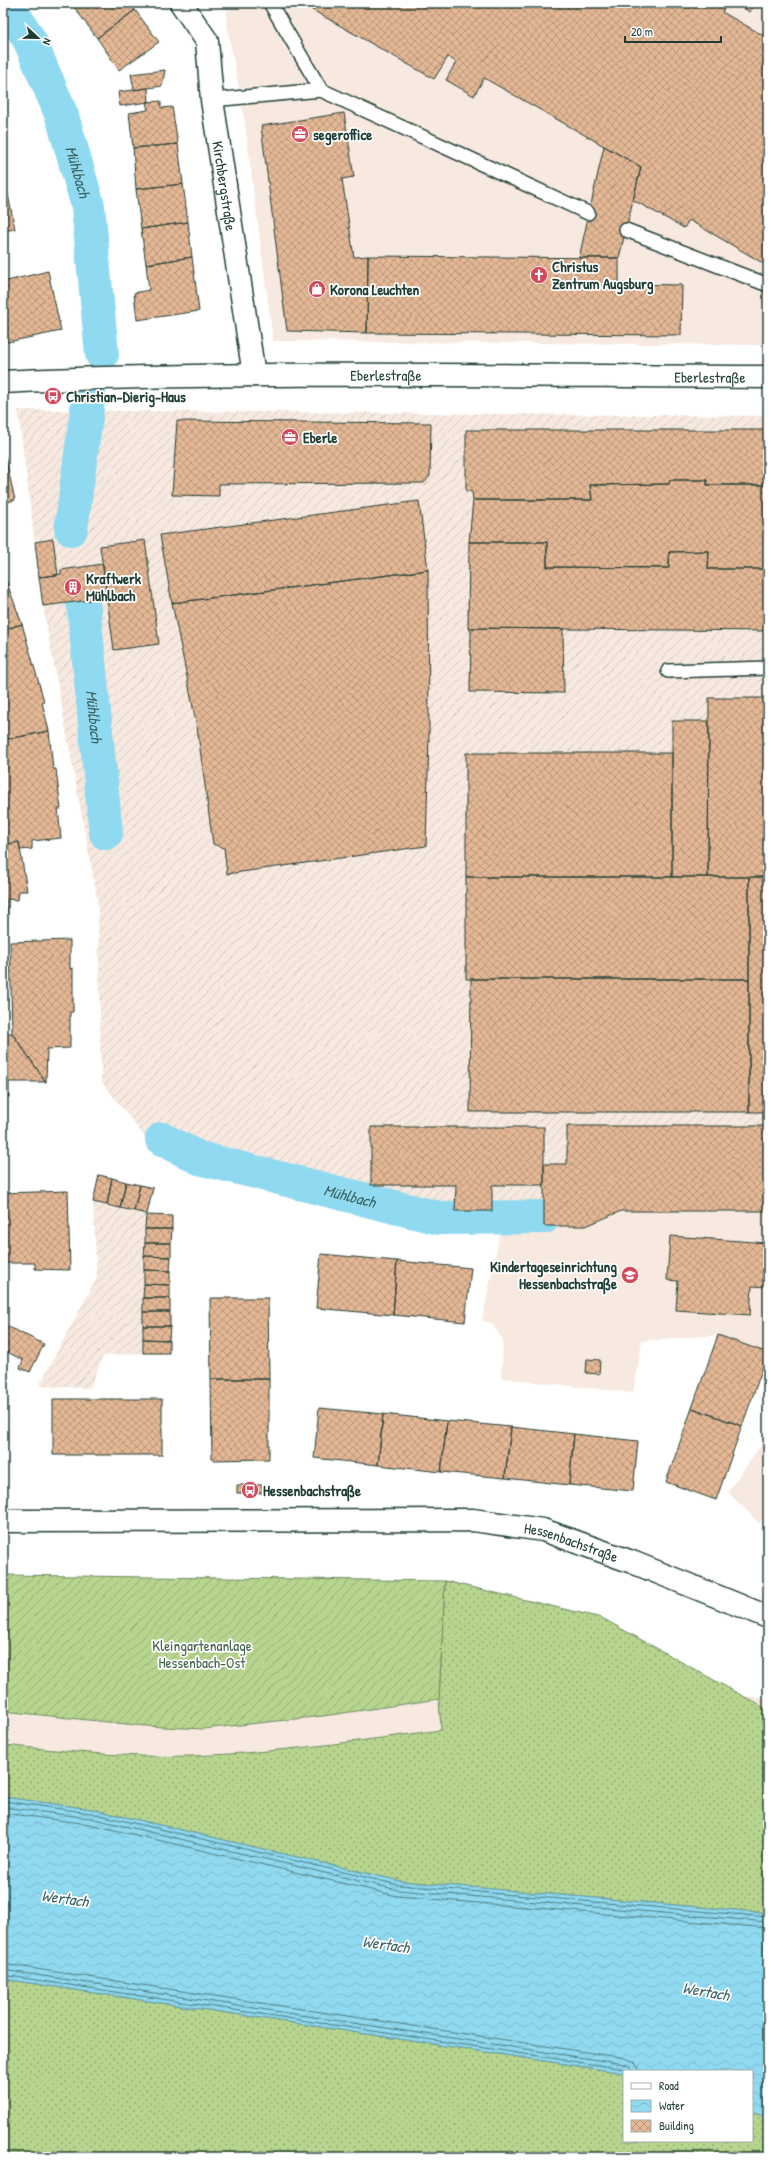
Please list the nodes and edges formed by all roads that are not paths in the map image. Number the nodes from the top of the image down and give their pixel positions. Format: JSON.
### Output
{"nodes":[{"id":1,"x":181,"y":3,"type":"edge"},
{"id":2,"x":270,"y":3,"type":"edge"},
{"id":3,"x":321,"y":90,"type":"junction"},
{"id":4,"x":212,"y":100,"type":"junction"},
{"id":5,"x":588,"y":213,"type":"dead end"},
{"id":6,"x":626,"y":230,"type":"dead end"},
{"id":7,"x":768,"y":285,"type":"edge"},
{"id":8,"x":254,"y":375,"type":"junction"},
{"id":9,"x":768,"y":377,"type":"edge"},
{"id":10,"x":3,"y":382,"type":"edge"},
{"id":11,"x":768,"y":668,"type":"edge"},
{"id":12,"x":668,"y":671,"type":"dead end"},
{"id":13,"x":3,"y":1521,"type":"edge"},
{"id":14,"x":768,"y":1617,"type":"edge"}],
"edges":[{"from":1,"to":4,"type":"street","name":"Kirchbergstraße"},
{"from":2,"to":3,"type":"lane"},
{"from":3,"to":4,"type":"lane"},
{"from":3,"to":5,"type":"lane"},
{"from":4,"to":8,"type":"street","name":"Kirchbergstraße"},
{"from":6,"to":7,"type":"lane"},
{"from":8,"to":9,"type":"street","name":"Eberlestraße"},
{"from":8,"to":10,"type":"street","name":"Eberlestraße"},
{"from":11,"to":12,"type":"lane"},
{"from":13,"to":14,"type":"street","name":"Hessenbachstraße"}]}
